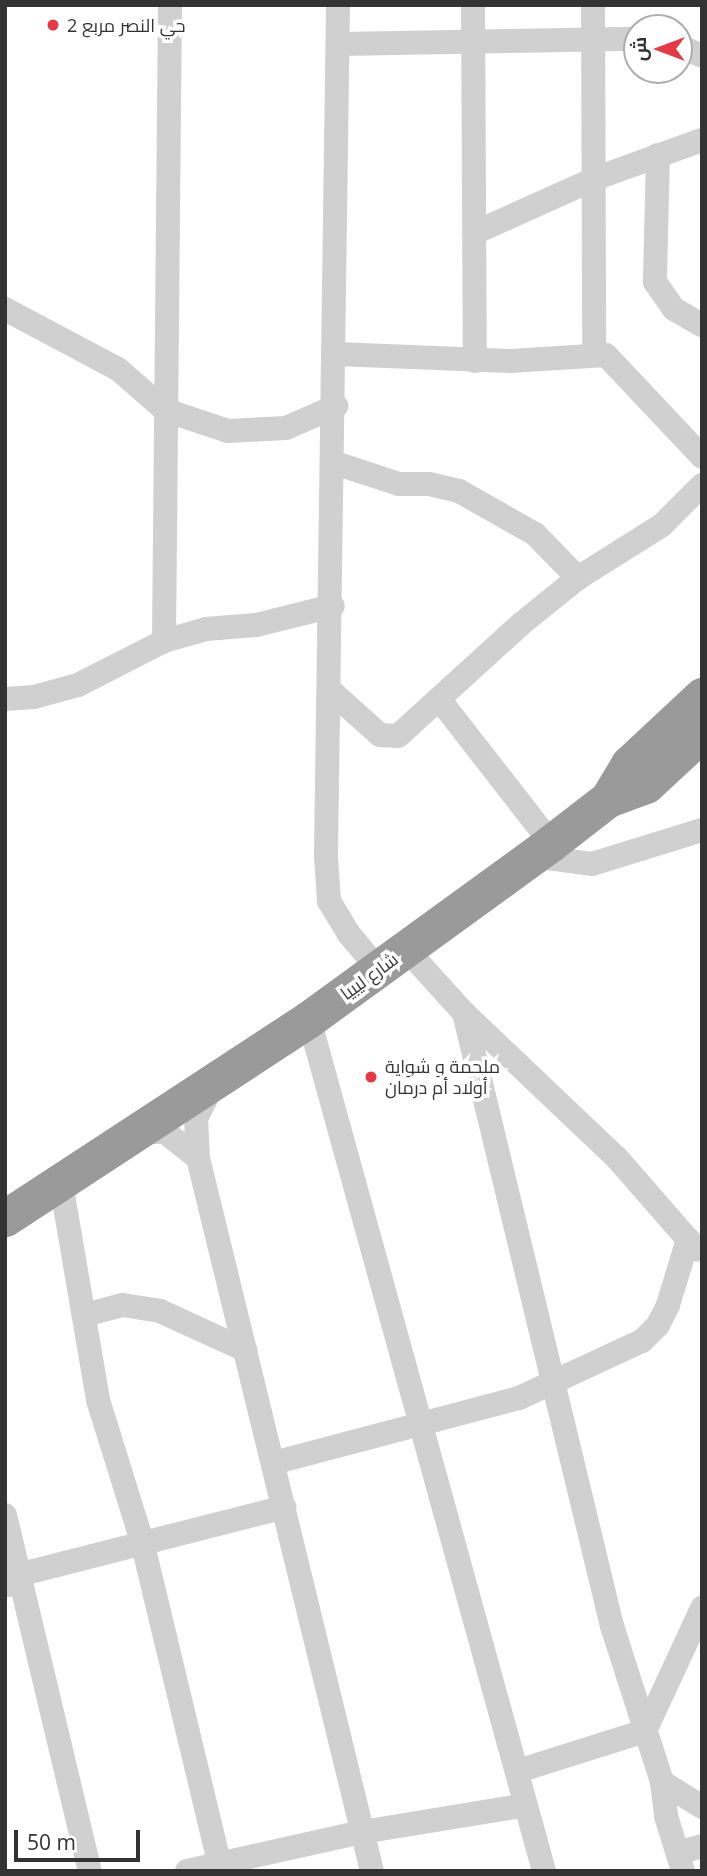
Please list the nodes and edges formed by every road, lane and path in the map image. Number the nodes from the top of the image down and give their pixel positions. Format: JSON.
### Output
{"nodes":[{"id":1,"x":170,"y":5,"type":"edge"},
{"id":2,"x":338,"y":5,"type":"edge"},
{"id":3,"x":473,"y":5,"type":"edge"},
{"id":4,"x":593,"y":5,"type":"edge"},
{"id":5,"x":623,"y":40,"type":"edge"},
{"id":6,"x":593,"y":41,"type":"junction"},
{"id":7,"x":339,"y":44,"type":"junction"},
{"id":8,"x":474,"y":44,"type":"junction"},
{"id":9,"x":702,"y":140,"type":"edge"},
{"id":10,"x":659,"y":155,"type":"junction"},
{"id":11,"x":594,"y":179,"type":"junction"},
{"id":12,"x":474,"y":233,"type":"junction"},
{"id":13,"x":5,"y":309,"type":"edge"},
{"id":14,"x":702,"y":325,"type":"edge"},
{"id":15,"x":336,"y":354,"type":"junction"},
{"id":16,"x":594,"y":354,"type":"junction"},
{"id":17,"x":475,"y":360,"type":"junction"},
{"id":18,"x":336,"y":405,"type":"junction"},
{"id":19,"x":165,"y":410,"type":"junction"},
{"id":20,"x":702,"y":457,"type":"edge"},
{"id":21,"x":335,"y":463,"type":"junction"},
{"id":22,"x":702,"y":485,"type":"edge"},
{"id":23,"x":579,"y":578,"type":"junction"},
{"id":24,"x":332,"y":606,"type":"junction"},
{"id":25,"x":164,"y":641,"type":"junction"},
{"id":26,"x":332,"y":692,"type":"junction"},
{"id":27,"x":702,"y":696,"type":"edge"},
{"id":28,"x":5,"y":699,"type":"edge"},
{"id":29,"x":439,"y":699,"type":"junction"},
{"id":30,"x":702,"y":733,"type":"edge"},
{"id":31,"x":608,"y":799,"type":"junction"},
{"id":32,"x":702,"y":831,"type":"edge"},
{"id":33,"x":542,"y":849,"type":"junction"},
{"id":34,"x":393,"y":959,"type":"junction"},
{"id":35,"x":464,"y":1013,"type":"junction"},
{"id":36,"x":309,"y":1019,"type":"junction"},
{"id":37,"x":216,"y":1080,"type":"junction"},
{"id":38,"x":137,"y":1132,"type":"junction"},
{"id":39,"x":198,"y":1158,"type":"junction"},
{"id":40,"x":61,"y":1182,"type":"junction"},
{"id":41,"x":5,"y":1218,"type":"edge"},
{"id":42,"x":695,"y":1248,"type":"edge"},
{"id":43,"x":85,"y":1315,"type":"junction"},
{"id":44,"x":245,"y":1350,"type":"junction"},
{"id":45,"x":554,"y":1384,"type":"junction"},
{"id":46,"x":418,"y":1426,"type":"junction"},
{"id":47,"x":273,"y":1464,"type":"junction"},
{"id":48,"x":284,"y":1507,"type":"junction"},
{"id":49,"x":5,"y":1515,"type":"edge"},
{"id":50,"x":142,"y":1541,"type":"junction"},
{"id":51,"x":12,"y":1582,"type":"edge"},
{"id":52,"x":702,"y":1608,"type":"edge"},
{"id":53,"x":645,"y":1731,"type":"junction"},
{"id":54,"x":518,"y":1771,"type":"junction"},
{"id":55,"x":662,"y":1782,"type":"junction"},
{"id":56,"x":526,"y":1805,"type":"junction"},
{"id":57,"x":702,"y":1807,"type":"edge"},
{"id":58,"x":362,"y":1832,"type":"junction"},
{"id":59,"x":702,"y":1846,"type":"edge"},
{"id":60,"x":680,"y":1862,"type":"edge"},
{"id":61,"x":220,"y":1867,"type":"edge"},
{"id":62,"x":90,"y":1871,"type":"edge"},
{"id":63,"x":187,"y":1871,"type":"edge"},
{"id":64,"x":372,"y":1871,"type":"edge"},
{"id":65,"x":544,"y":1871,"type":"edge"}],
"edges":[{"from":1,"to":19,"type":"street"},
{"from":2,"to":7,"type":"street"},
{"from":3,"to":8,"type":"street"},
{"from":4,"to":6,"type":"street"},
{"from":5,"to":6,"type":"street"},
{"from":6,"to":8,"type":"street"},
{"from":6,"to":11,"type":"street"},
{"from":7,"to":8,"type":"street"},
{"from":7,"to":15,"type":"street"},
{"from":8,"to":12,"type":"street"},
{"from":9,"to":10,"type":"street"},
{"from":10,"to":11,"type":"street"},
{"from":10,"to":14,"type":"street"},
{"from":11,"to":12,"type":"street"},
{"from":11,"to":16,"type":"street"},
{"from":12,"to":17,"type":"street"},
{"from":13,"to":19,"type":"street"},
{"from":15,"to":17,"type":"street"},
{"from":15,"to":18,"type":"street"},
{"from":16,"to":17,"type":"street"},
{"from":16,"to":20,"type":"street"},
{"from":18,"to":19,"type":"street"},
{"from":18,"to":21,"type":"street"},
{"from":19,"to":25,"type":"street"},
{"from":21,"to":23,"type":"street"},
{"from":21,"to":24,"type":"street"},
{"from":22,"to":23,"type":"street"},
{"from":23,"to":29,"type":"street"},
{"from":24,"to":25,"type":"street"},
{"from":24,"to":26,"type":"street"},
{"from":25,"to":28,"type":"street"},
{"from":26,"to":29,"type":"street"},
{"from":26,"to":34,"type":"street"},
{"from":27,"to":31,"type":"highway","name":"شارع ليبيا"},
{"from":29,"to":33,"type":"street"},
{"from":30,"to":31,"type":"highway"},
{"from":31,"to":33,"type":"highway","name":"شارع ليبيا"},
{"from":32,"to":33,"type":"street"},
{"from":33,"to":34,"type":"highway","name":"شارع ليبيا"},
{"from":34,"to":35,"type":"street"},
{"from":34,"to":36,"type":"highway","name":"شارع ليبيا"},
{"from":35,"to":42,"type":"street"},
{"from":35,"to":45,"type":"street"},
{"from":36,"to":37,"type":"highway","name":"شارع ليبيا"},
{"from":36,"to":46,"type":"street"},
{"from":37,"to":38,"type":"highway","name":"شارع ليبيا"},
{"from":37,"to":39,"type":"street"},
{"from":38,"to":39,"type":"street"},
{"from":38,"to":40,"type":"highway","name":"شارع ليبيا"},
{"from":39,"to":44,"type":"street"},
{"from":40,"to":41,"type":"highway","name":"شارع ليبيا"},
{"from":40,"to":43,"type":"street"},
{"from":42,"to":45,"type":"street"},
{"from":43,"to":44,"type":"street"},
{"from":43,"to":50,"type":"street"},
{"from":44,"to":47,"type":"street"},
{"from":45,"to":46,"type":"street"},
{"from":45,"to":53,"type":"street"},
{"from":46,"to":47,"type":"street"},
{"from":46,"to":54,"type":"street"},
{"from":47,"to":48,"type":"street"},
{"from":48,"to":50,"type":"street"},
{"from":48,"to":58,"type":"street"},
{"from":49,"to":51,"type":"street"},
{"from":50,"to":51,"type":"street"},
{"from":50,"to":61,"type":"street"},
{"from":51,"to":62,"type":"street"},
{"from":52,"to":53,"type":"street"},
{"from":53,"to":54,"type":"street"},
{"from":53,"to":55,"type":"street"},
{"from":54,"to":56,"type":"street"},
{"from":55,"to":57,"type":"street"},
{"from":55,"to":60,"type":"street"},
{"from":56,"to":58,"type":"street"},
{"from":56,"to":65,"type":"street"},
{"from":58,"to":61,"type":"street"},
{"from":58,"to":64,"type":"street"},
{"from":59,"to":60,"type":"street"},
{"from":61,"to":63,"type":"street"}]}
